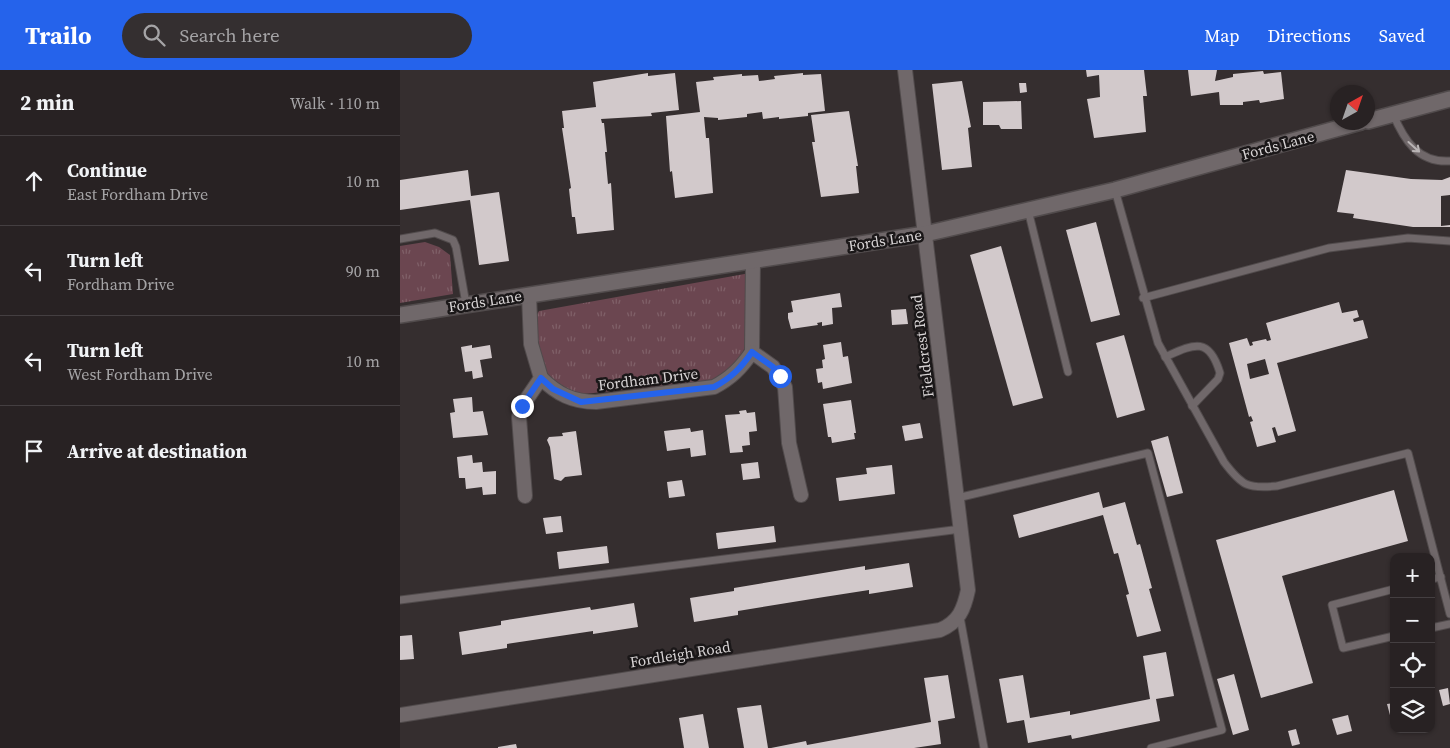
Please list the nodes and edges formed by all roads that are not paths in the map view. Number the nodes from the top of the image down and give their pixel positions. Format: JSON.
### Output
{"nodes":[{"id":1,"x":905,"y":70,"type":"edge"},
{"id":2,"x":1450,"y":98,"type":"edge"},
{"id":3,"x":1393,"y":114,"type":"junction"},
{"id":4,"x":1375,"y":119,"type":"edge"},
{"id":5,"x":1332,"y":130,"type":"edge"},
{"id":6,"x":1450,"y":161,"type":"edge"},
{"id":7,"x":1115,"y":190,"type":"junction"},
{"id":8,"x":1028,"y":210,"type":"junction"},
{"id":9,"x":925,"y":234,"type":"junction"},
{"id":10,"x":400,"y":240,"type":"edge"},
{"id":11,"x":1450,"y":241,"type":"edge"},
{"id":12,"x":753,"y":261,"type":"junction"},
{"id":13,"x":529,"y":294,"type":"junction"},
{"id":14,"x":1143,"y":298,"type":"junction"},
{"id":15,"x":466,"y":304,"type":"junction"},
{"id":16,"x":400,"y":315,"type":"edge"},
{"id":17,"x":752,"y":352,"type":"junction"},
{"id":18,"x":1165,"y":357,"type":"junction"},
{"id":19,"x":1068,"y":372,"type":"dead end"},
{"id":20,"x":541,"y":378,"type":"junction"},
{"id":21,"x":1192,"y":406,"type":"junction"},
{"id":22,"x":525,"y":496,"type":"dead end"},
{"id":23,"x":801,"y":496,"type":"dead end"},
{"id":24,"x":957,"y":498,"type":"junction"},
{"id":25,"x":961,"y":529,"type":"junction"},
{"id":26,"x":1440,"y":577,"type":"junction"},
{"id":27,"x":1435,"y":578,"type":"edge"},
{"id":28,"x":1390,"y":590,"type":"edge"},
{"id":29,"x":400,"y":600,"type":"edge"},
{"id":30,"x":1450,"y":614,"type":"edge"},
{"id":31,"x":960,"y":616,"type":"junction"},
{"id":32,"x":1450,"y":624,"type":"edge"},
{"id":33,"x":1435,"y":627,"type":"edge"},
{"id":34,"x":1390,"y":637,"type":"edge"},
{"id":35,"x":400,"y":715,"type":"edge"},
{"id":36,"x":984,"y":748,"type":"edge"},
{"id":37,"x":1151,"y":748,"type":"edge"}],
"edges":[{"from":1,"to":9,"type":"street","name":"Fieldcrest Road"},
{"from":2,"to":3,"type":"street"},
{"from":3,"to":4,"type":"street"},
{"from":3,"to":6,"type":"lane","one_way":true},
{"from":5,"to":7,"type":"street","name":"Fords Lane"},
{"from":7,"to":8,"type":"street","name":"Fords Lane"},
{"from":7,"to":14,"type":"lane"},
{"from":8,"to":9,"type":"street","name":"Fords Lane"},
{"from":8,"to":19,"type":"lane"},
{"from":9,"to":12,"type":"street","name":"Fords Lane"},
{"from":9,"to":24,"type":"street","name":"Fieldcrest Road"},
{"from":10,"to":15,"type":"lane"},
{"from":11,"to":14,"type":"lane"},
{"from":12,"to":13,"type":"street","name":"Fords Lane"},
{"from":12,"to":17,"type":"street"},
{"from":13,"to":15,"type":"street","name":"Fords Lane"},
{"from":13,"to":20,"type":"street"},
{"from":14,"to":18,"type":"lane"},
{"from":15,"to":16,"type":"street","name":"Fords Lane"},
{"from":17,"to":20,"type":"street","name":"Fordham Drive"},
{"from":17,"to":23,"type":"street"},
{"from":18,"to":21,"type":"lane"},
{"from":18,"to":21,"type":"lane"},
{"from":20,"to":22,"type":"street"},
{"from":21,"to":26,"type":"lane"},
{"from":24,"to":25,"type":"street","name":"Fieldcrest Road"},
{"from":24,"to":37,"type":"lane"},
{"from":25,"to":29,"type":"lane"},
{"from":25,"to":31,"type":"street","name":"Fieldcrest Road"},
{"from":26,"to":27,"type":"lane"},
{"from":26,"to":30,"type":"lane"},
{"from":28,"to":34,"type":"lane"},
{"from":31,"to":35,"type":"street","name":"Fordleigh Road"},
{"from":31,"to":36,"type":"lane"},
{"from":32,"to":33,"type":"lane"}]}
